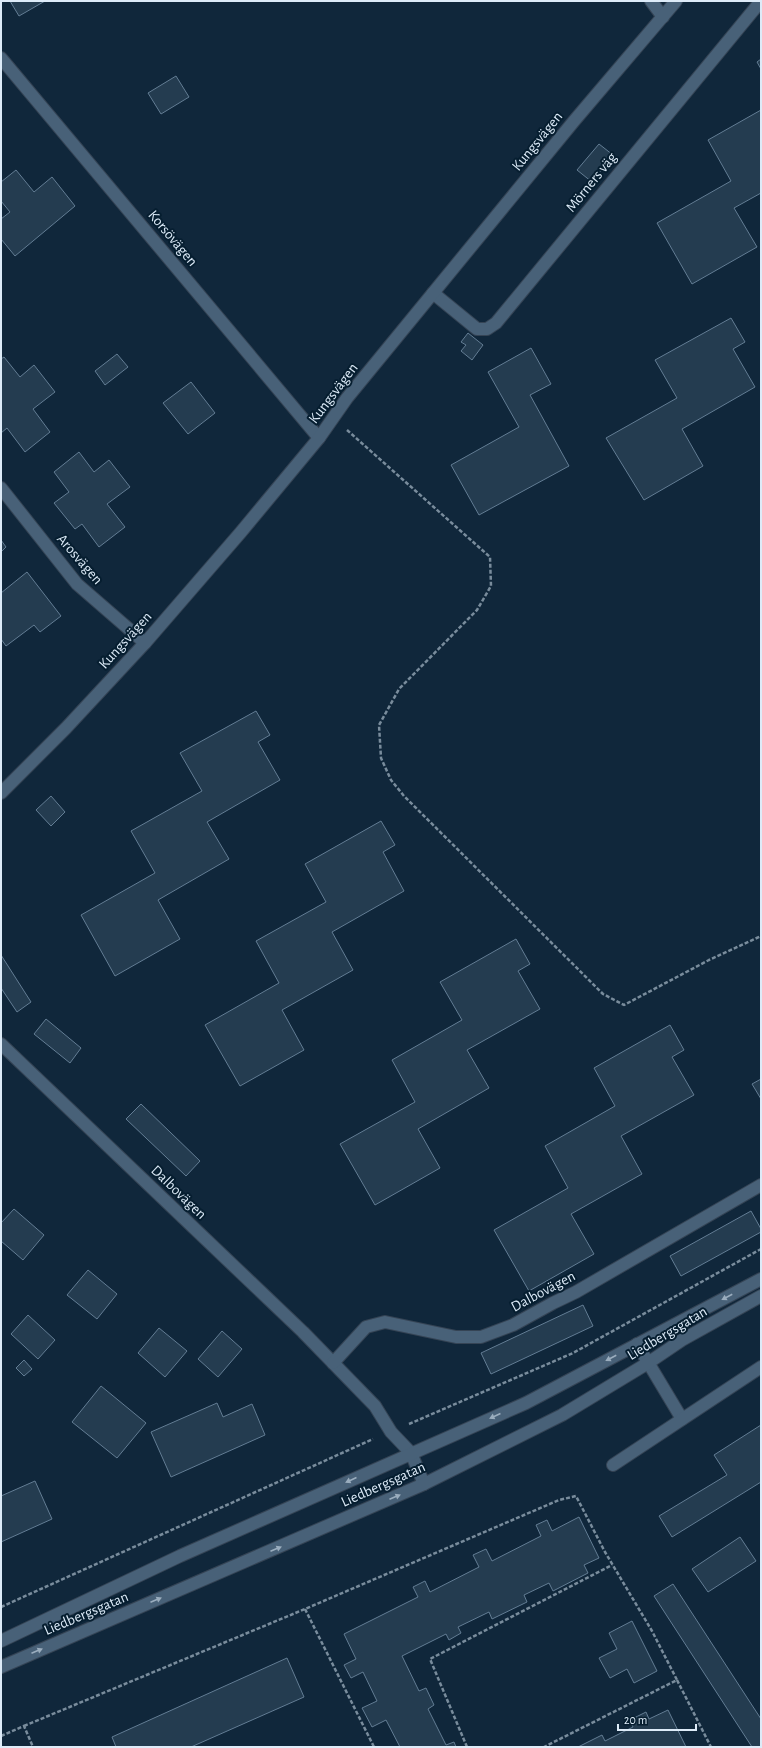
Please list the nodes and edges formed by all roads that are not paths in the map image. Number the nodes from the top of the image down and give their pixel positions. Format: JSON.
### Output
{"nodes":[{"id":1,"x":651,"y":1,"type":"edge"},
{"id":2,"x":676,"y":1,"type":"edge"},
{"id":3,"x":761,"y":1,"type":"edge"},
{"id":4,"x":663,"y":17,"type":"junction"},
{"id":5,"x":1,"y":58,"type":"edge"},
{"id":6,"x":433,"y":293,"type":"junction"},
{"id":7,"x":319,"y":438,"type":"junction"},
{"id":8,"x":1,"y":488,"type":"edge"},
{"id":9,"x":145,"y":643,"type":"junction"},
{"id":10,"x":1,"y":793,"type":"edge"},
{"id":11,"x":1,"y":1044,"type":"edge"},
{"id":12,"x":761,"y":1185,"type":"edge"},
{"id":13,"x":761,"y":1279,"type":"edge"},
{"id":14,"x":761,"y":1296,"type":"edge"},
{"id":15,"x":637,"y":1344,"type":"junction"},
{"id":16,"x":333,"y":1363,"type":"junction"},
{"id":17,"x":648,"y":1363,"type":"junction"},
{"id":18,"x":761,"y":1367,"type":"edge"},
{"id":19,"x":682,"y":1419,"type":"junction"},
{"id":20,"x":411,"y":1453,"type":"junction"},
{"id":21,"x":613,"y":1465,"type":"dead end"},
{"id":22,"x":424,"y":1484,"type":"junction"},
{"id":23,"x":1,"y":1641,"type":"edge"},
{"id":24,"x":1,"y":1667,"type":"edge"}],
"edges":[{"from":1,"to":4,"type":"street"},
{"from":2,"to":4,"type":"street","name":"Kungsvägen"},
{"from":3,"to":6,"type":"street","name":"Mörners väg"},
{"from":4,"to":6,"type":"street","name":"Kungsvägen"},
{"from":5,"to":7,"type":"street","name":"Korsövägen"},
{"from":6,"to":7,"type":"street","name":"Kungsvägen"},
{"from":7,"to":9,"type":"street","name":"Kungsvägen"},
{"from":8,"to":9,"type":"street","name":"Arosvägen"},
{"from":9,"to":10,"type":"street","name":"Kungsvägen"},
{"from":11,"to":16,"type":"street","name":"Dalbovägen"},
{"from":12,"to":16,"type":"street","name":"Dalbovägen"},
{"from":13,"to":15,"type":"street","name":"Liedbergsgatan","one_way":true},
{"from":14,"to":17,"type":"street","name":"Liedbergsgatan"},
{"from":15,"to":17,"type":"street"},
{"from":15,"to":20,"type":"street","name":"Liedbergsgatan","one_way":true},
{"from":16,"to":20,"type":"street","name":"Dalbovägen"},
{"from":17,"to":19,"type":"street"},
{"from":17,"to":22,"type":"street","name":"Liedbergsgatan"},
{"from":18,"to":19,"type":"street"},
{"from":19,"to":21,"type":"street"},
{"from":20,"to":22,"type":"street","name":"Dalbovägen"},
{"from":20,"to":23,"type":"street","name":"Liedbergsgatan","one_way":true},
{"from":24,"to":22,"type":"street","name":"Liedbergsgatan","one_way":true}]}
